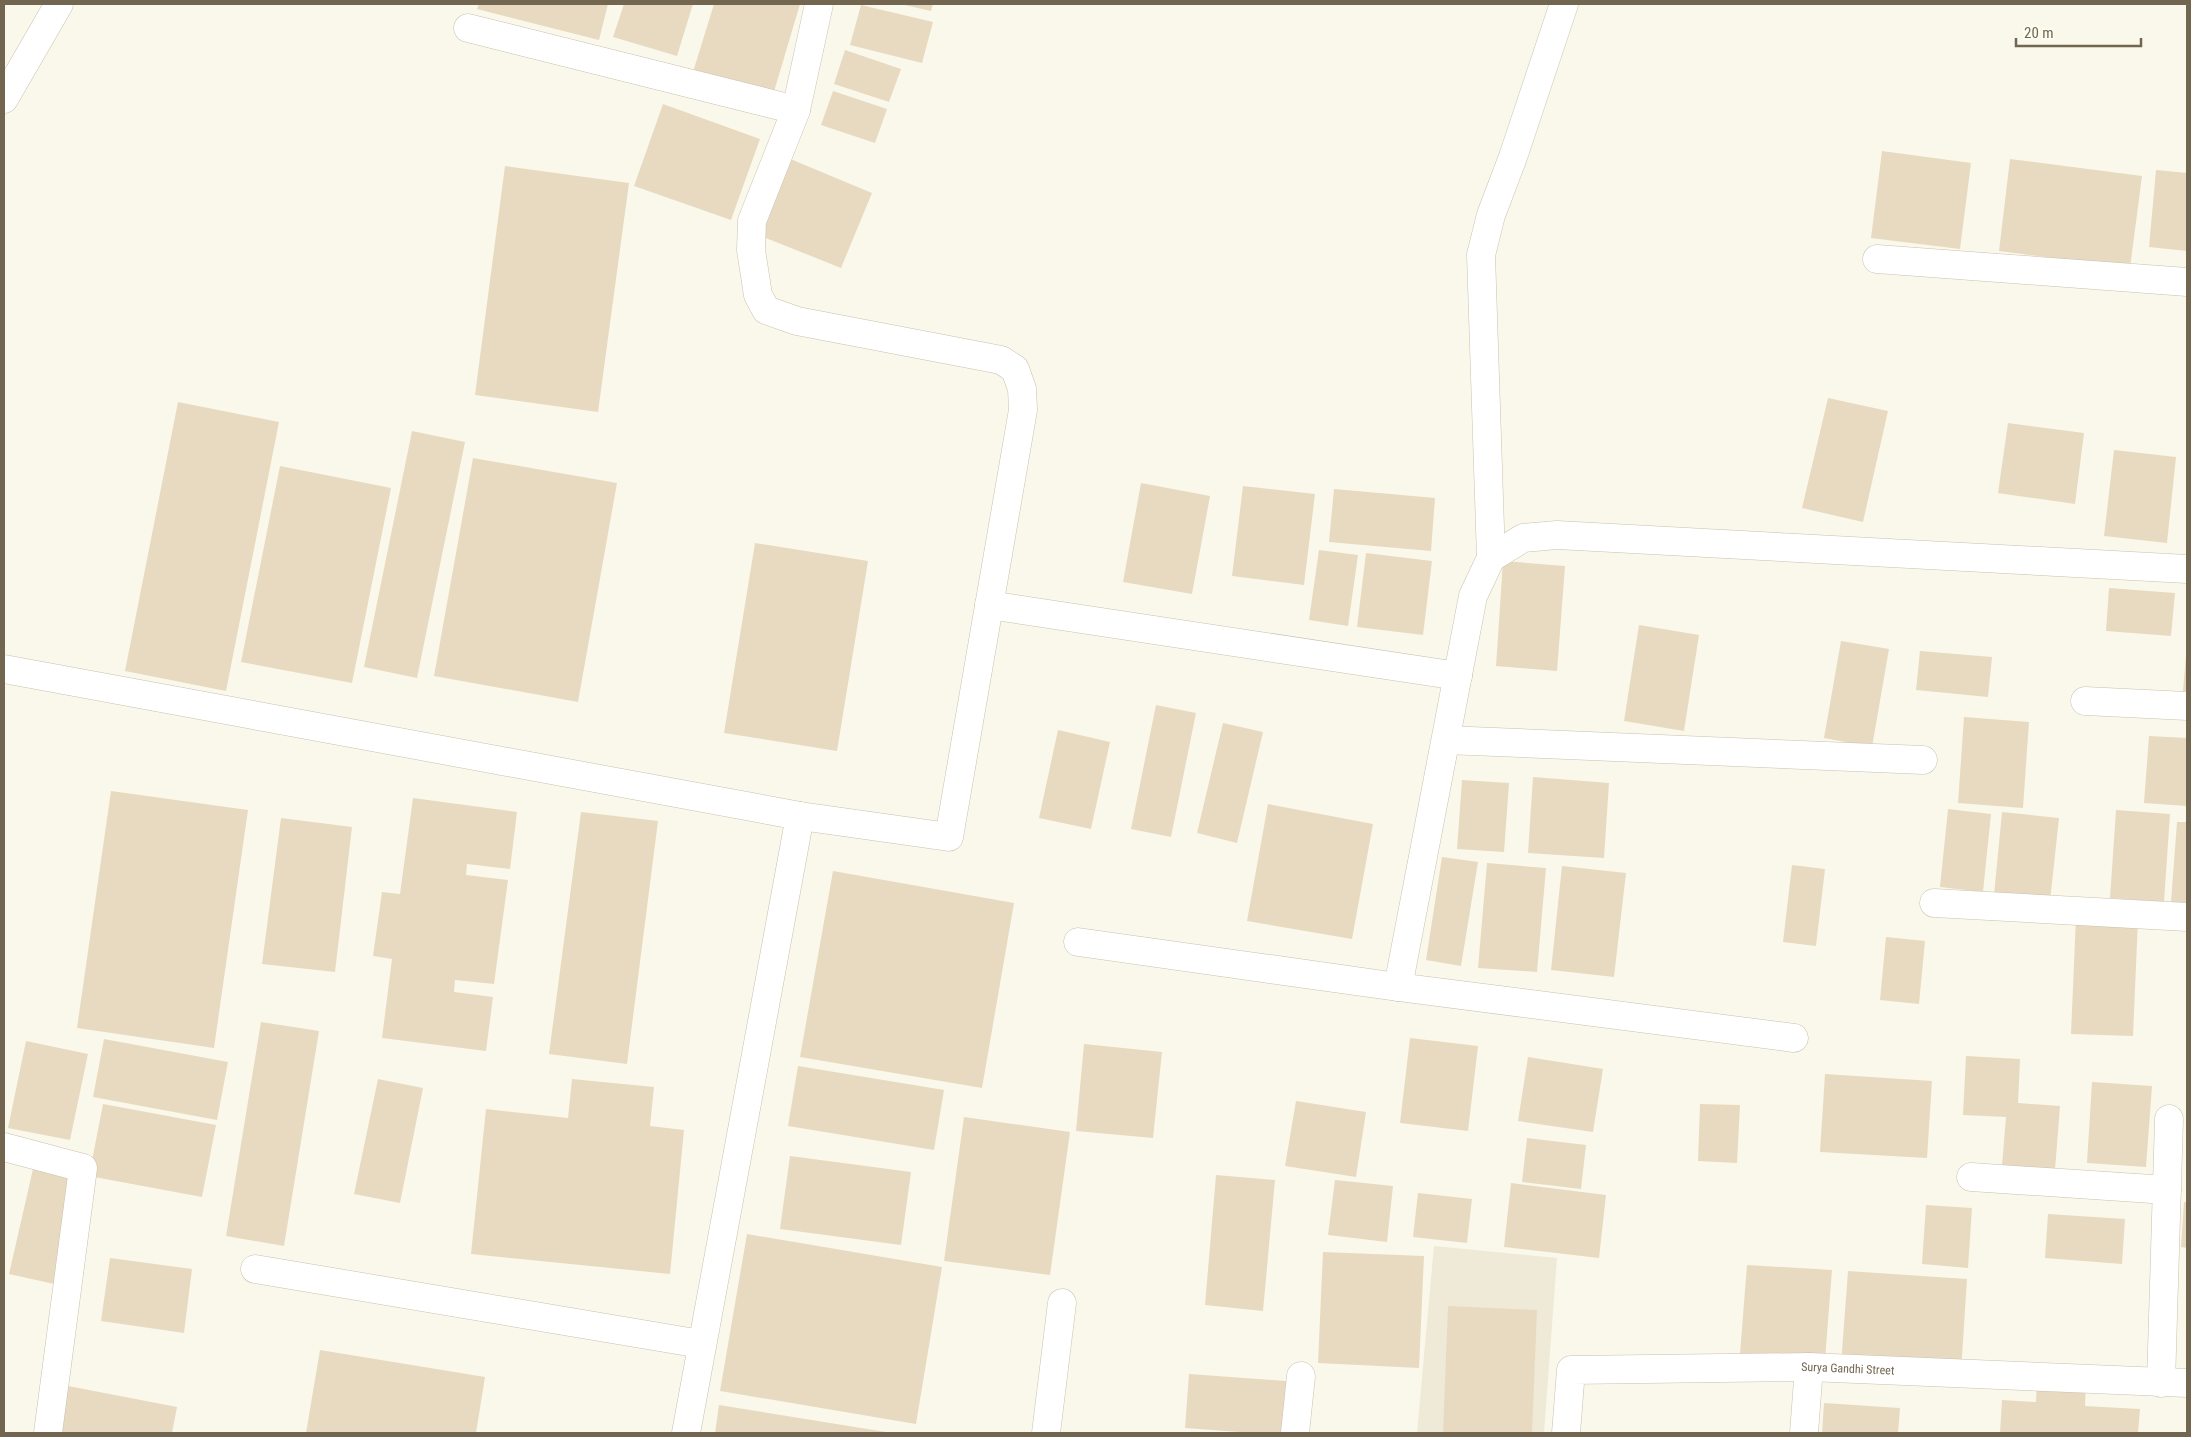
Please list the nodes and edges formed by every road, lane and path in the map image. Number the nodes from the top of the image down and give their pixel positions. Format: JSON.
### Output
{"nodes":[{"id":1,"x":59,"y":4,"type":"edge"},
{"id":2,"x":819,"y":4,"type":"edge"},
{"id":3,"x":1564,"y":4,"type":"edge"},
{"id":4,"x":468,"y":28,"type":"dead end"},
{"id":5,"x":4,"y":99,"type":"edge"},
{"id":6,"x":796,"y":110,"type":"junction"},
{"id":7,"x":1877,"y":259,"type":"dead end"},
{"id":8,"x":2187,"y":282,"type":"edge"},
{"id":9,"x":1491,"y":558,"type":"junction"},
{"id":10,"x":2187,"y":569,"type":"edge"},
{"id":11,"x":989,"y":605,"type":"junction"},
{"id":12,"x":4,"y":669,"type":"edge"},
{"id":13,"x":1458,"y":676,"type":"junction"},
{"id":14,"x":2085,"y":701,"type":"dead end"},
{"id":15,"x":2187,"y":706,"type":"edge"},
{"id":16,"x":1446,"y":740,"type":"junction"},
{"id":17,"x":1923,"y":760,"type":"dead end"},
{"id":18,"x":800,"y":816,"type":"junction"},
{"id":19,"x":1934,"y":903,"type":"dead end"},
{"id":20,"x":2187,"y":917,"type":"edge"},
{"id":21,"x":1078,"y":942,"type":"dead end"},
{"id":22,"x":1398,"y":987,"type":"junction"},
{"id":23,"x":1794,"y":1038,"type":"dead end"},
{"id":24,"x":2169,"y":1119,"type":"dead end"},
{"id":25,"x":4,"y":1147,"type":"edge"},
{"id":26,"x":1971,"y":1177,"type":"dead end"},
{"id":27,"x":2167,"y":1190,"type":"junction"},
{"id":28,"x":255,"y":1269,"type":"dead end"},
{"id":29,"x":1062,"y":1303,"type":"dead end"},
{"id":30,"x":701,"y":1344,"type":"junction"},
{"id":31,"x":1809,"y":1367,"type":"junction"},
{"id":32,"x":1301,"y":1376,"type":"dead end"},
{"id":33,"x":2174,"y":1383,"type":"edge"},
{"id":34,"x":48,"y":1433,"type":"edge"},
{"id":35,"x":686,"y":1433,"type":"edge"},
{"id":36,"x":1046,"y":1433,"type":"edge"},
{"id":37,"x":1295,"y":1433,"type":"edge"},
{"id":38,"x":1566,"y":1433,"type":"edge"},
{"id":39,"x":1804,"y":1433,"type":"edge"}],
"edges":[{"from":1,"to":5,"type":"street"},
{"from":2,"to":6,"type":"street"},
{"from":3,"to":9,"type":"street"},
{"from":4,"to":6,"type":"street"},
{"from":6,"to":11,"type":"street"},
{"from":7,"to":8,"type":"street"},
{"from":9,"to":10,"type":"street"},
{"from":9,"to":13,"type":"street"},
{"from":11,"to":13,"type":"street"},
{"from":11,"to":18,"type":"street"},
{"from":12,"to":18,"type":"street"},
{"from":13,"to":16,"type":"street"},
{"from":14,"to":15,"type":"street"},
{"from":16,"to":17,"type":"street"},
{"from":16,"to":22,"type":"street"},
{"from":18,"to":30,"type":"street"},
{"from":19,"to":20,"type":"street"},
{"from":21,"to":22,"type":"street"},
{"from":22,"to":23,"type":"street"},
{"from":24,"to":27,"type":"street"},
{"from":25,"to":34,"type":"street"},
{"from":26,"to":27,"type":"street"},
{"from":27,"to":33,"type":"street"},
{"from":28,"to":30,"type":"street"},
{"from":29,"to":36,"type":"street"},
{"from":30,"to":35,"type":"street"},
{"from":31,"to":33,"type":"street","name":"Surya Gandhi Street"},
{"from":31,"to":38,"type":"street","name":"Surya Gandhi Street"},
{"from":31,"to":39,"type":"street"},
{"from":32,"to":37,"type":"street"}]}
